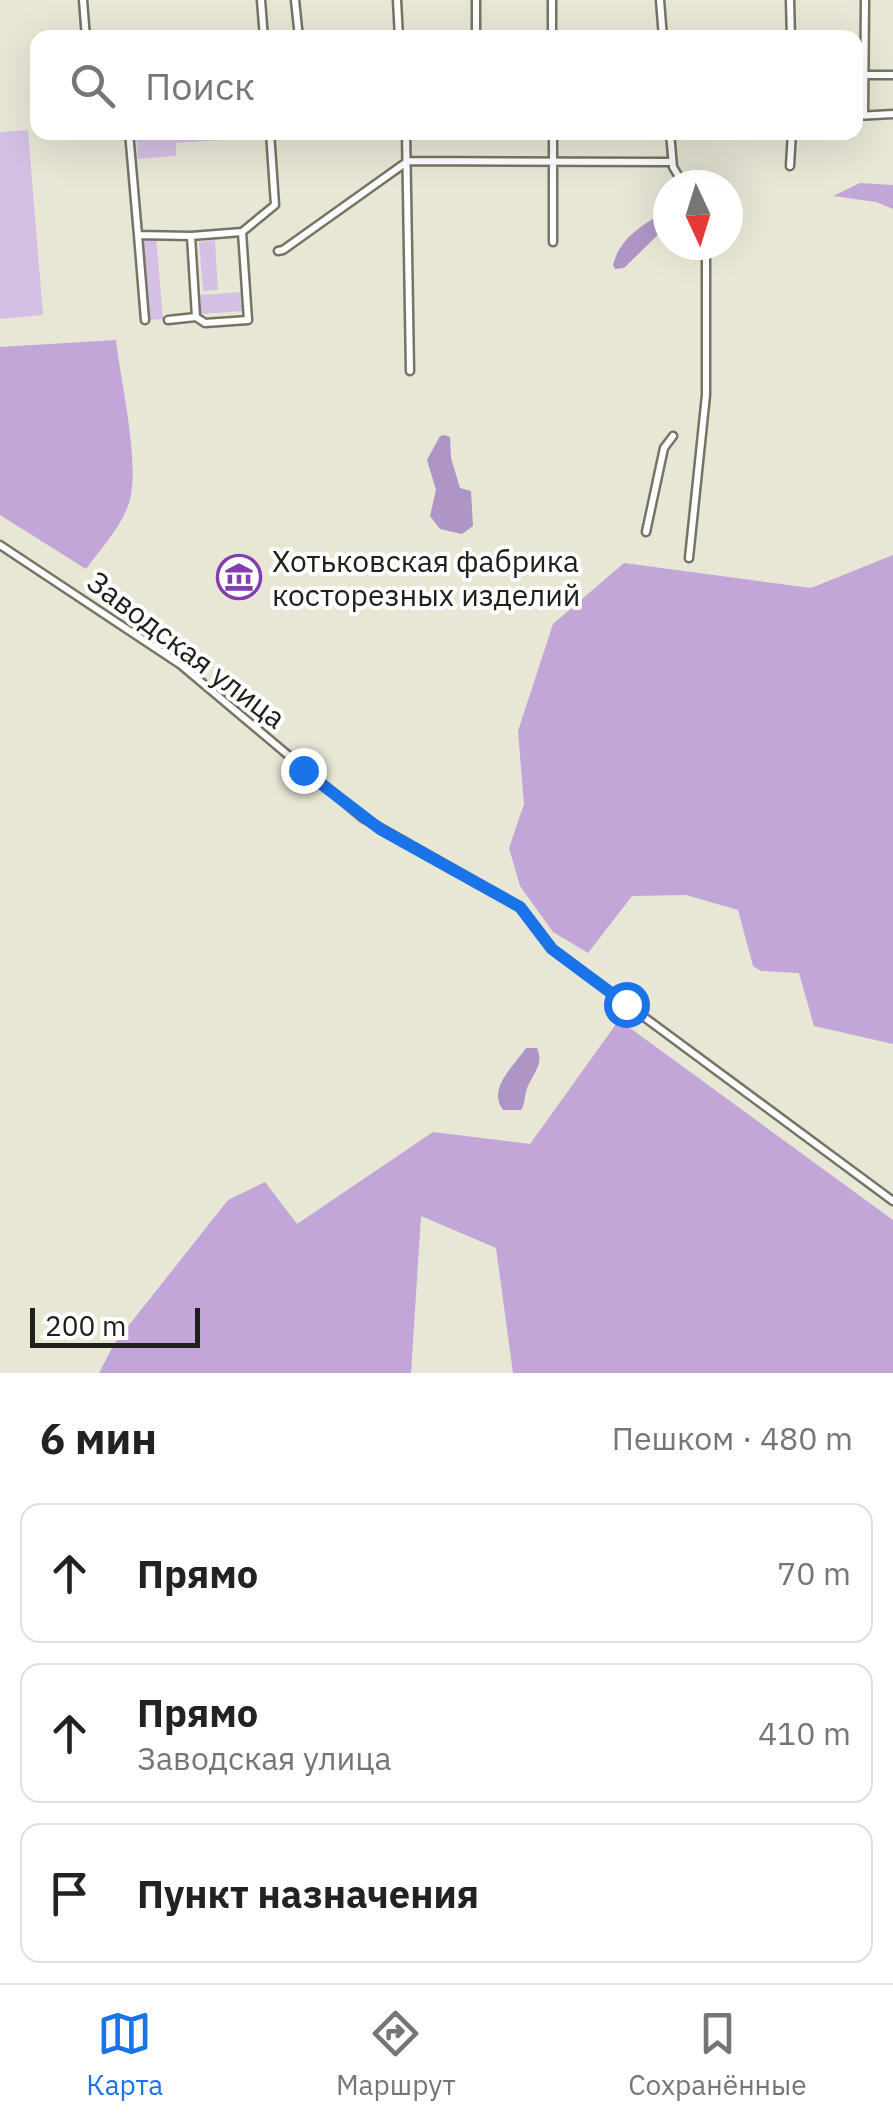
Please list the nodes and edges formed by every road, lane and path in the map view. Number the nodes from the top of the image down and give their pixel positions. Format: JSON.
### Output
{"nodes":[{"id":1,"x":83,"y":0,"type":"edge"},
{"id":2,"x":262,"y":0,"type":"edge"},
{"id":3,"x":295,"y":0,"type":"edge"},
{"id":4,"x":397,"y":0,"type":"edge"},
{"id":5,"x":476,"y":0,"type":"edge"},
{"id":6,"x":552,"y":0,"type":"edge"},
{"id":7,"x":660,"y":0,"type":"edge"},
{"id":8,"x":790,"y":0,"type":"edge"},
{"id":9,"x":865,"y":0,"type":"edge"},
{"id":10,"x":85,"y":30,"type":"edge"},
{"id":11,"x":264,"y":30,"type":"edge"},
{"id":12,"x":298,"y":30,"type":"edge"},
{"id":13,"x":399,"y":30,"type":"edge"},
{"id":14,"x":476,"y":30,"type":"edge"},
{"id":15,"x":552,"y":30,"type":"edge"},
{"id":16,"x":663,"y":30,"type":"edge"},
{"id":17,"x":791,"y":30,"type":"edge"},
{"id":18,"x":865,"y":74,"type":"junction"},
{"id":19,"x":893,"y":74,"type":"edge"},
{"id":20,"x":863,"y":91,"type":"edge"},
{"id":21,"x":893,"y":114,"type":"edge"},
{"id":22,"x":863,"y":116,"type":"edge"},
{"id":23,"x":129,"y":140,"type":"edge"},
{"id":24,"x":271,"y":140,"type":"edge"},
{"id":25,"x":407,"y":140,"type":"edge"},
{"id":26,"x":553,"y":140,"type":"edge"},
{"id":27,"x":670,"y":140,"type":"edge"},
{"id":28,"x":792,"y":140,"type":"edge"},
{"id":29,"x":553,"y":160,"type":"junction"},
{"id":30,"x":408,"y":161,"type":"junction"},
{"id":31,"x":671,"y":162,"type":"junction"},
{"id":32,"x":790,"y":166,"type":"dead end"},
{"id":33,"x":676,"y":170,"type":"edge"},
{"id":34,"x":242,"y":232,"type":"junction"},
{"id":35,"x":138,"y":235,"type":"junction"},
{"id":36,"x":191,"y":236,"type":"junction"},
{"id":37,"x":553,"y":242,"type":"dead end"},
{"id":38,"x":278,"y":250,"type":"dead end"},
{"id":39,"x":706,"y":260,"type":"edge"},
{"id":40,"x":196,"y":317,"type":"junction"},
{"id":41,"x":146,"y":320,"type":"dead end"},
{"id":42,"x":168,"y":320,"type":"dead end"},
{"id":43,"x":410,"y":371,"type":"dead end"},
{"id":44,"x":673,"y":436,"type":"dead end"},
{"id":45,"x":646,"y":532,"type":"dead end"},
{"id":46,"x":0,"y":545,"type":"edge"},
{"id":47,"x":689,"y":558,"type":"dead end"},
{"id":48,"x":893,"y":1202,"type":"edge"}],
"edges":[{"from":1,"to":10,"type":"street"},
{"from":2,"to":11,"type":"street"},
{"from":3,"to":12,"type":"street"},
{"from":4,"to":13,"type":"street"},
{"from":5,"to":14,"type":"street"},
{"from":6,"to":15,"type":"street"},
{"from":7,"to":16,"type":"street"},
{"from":8,"to":17,"type":"street"},
{"from":9,"to":18,"type":"street"},
{"from":18,"to":19,"type":"street"},
{"from":18,"to":20,"type":"street"},
{"from":21,"to":22,"type":"street"},
{"from":23,"to":35,"type":"street"},
{"from":24,"to":34,"type":"street"},
{"from":25,"to":30,"type":"street"},
{"from":26,"to":29,"type":"street"},
{"from":27,"to":31,"type":"street"},
{"from":28,"to":32,"type":"street"},
{"from":29,"to":30,"type":"street"},
{"from":29,"to":31,"type":"street"},
{"from":29,"to":37,"type":"street"},
{"from":30,"to":38,"type":"street"},
{"from":30,"to":43,"type":"street"},
{"from":31,"to":33,"type":"street"},
{"from":34,"to":36,"type":"street"},
{"from":34,"to":40,"type":"street"},
{"from":35,"to":36,"type":"street"},
{"from":35,"to":41,"type":"street"},
{"from":36,"to":40,"type":"street"},
{"from":39,"to":47,"type":"street"},
{"from":40,"to":42,"type":"street"},
{"from":44,"to":45,"type":"street"},
{"from":46,"to":48,"type":"street","name":"Заводская улица"}]}
